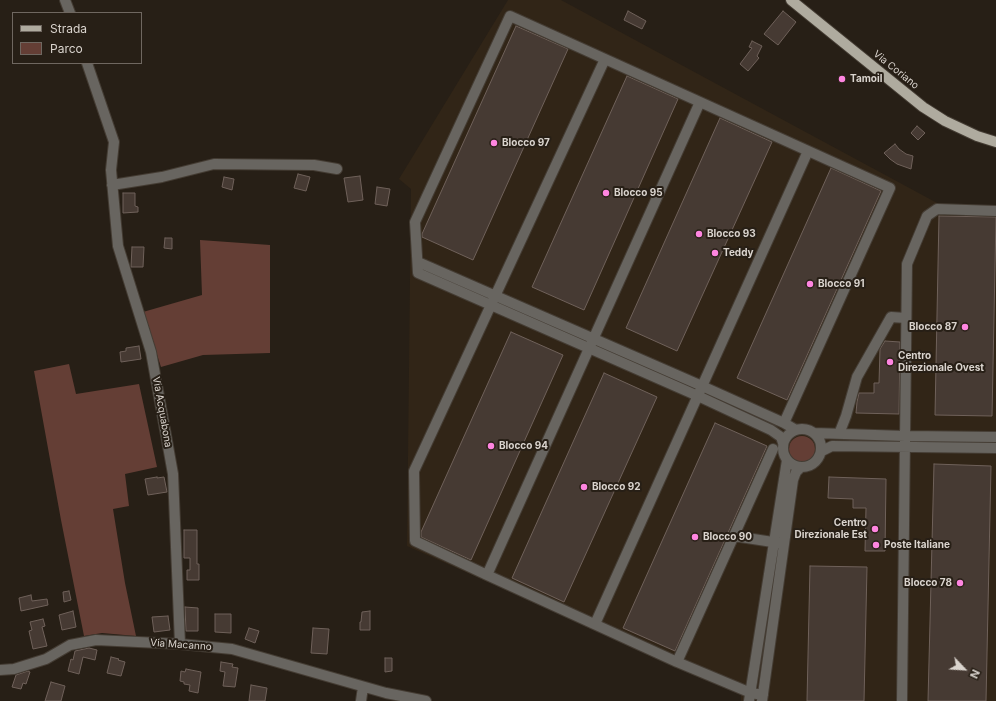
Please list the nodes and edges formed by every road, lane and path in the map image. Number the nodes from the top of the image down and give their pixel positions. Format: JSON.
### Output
{"nodes":[{"id":1,"x":65,"y":0,"type":"edge"},
{"id":2,"x":791,"y":0,"type":"edge"},
{"id":3,"x":70,"y":12,"type":"edge"},
{"id":4,"x":605,"y":59,"type":"junction"},
{"id":5,"x":87,"y":64,"type":"edge"},
{"id":6,"x":700,"y":102,"type":"junction"},
{"id":7,"x":996,"y":142,"type":"edge"},
{"id":8,"x":808,"y":151,"type":"junction"},
{"id":9,"x":337,"y":169,"type":"dead end"},
{"id":10,"x":112,"y":186,"type":"junction"},
{"id":11,"x":996,"y":211,"type":"edge"},
{"id":12,"x":418,"y":262,"type":"junction"},
{"id":13,"x":493,"y":300,"type":"junction"},
{"id":14,"x":906,"y":318,"type":"junction"},
{"id":15,"x":594,"y":338,"type":"junction"},
{"id":16,"x":589,"y":348,"type":"junction"},
{"id":17,"x":702,"y":386,"type":"junction"},
{"id":18,"x":698,"y":396,"type":"junction"},
{"id":19,"x":846,"y":416,"type":"junction"},
{"id":20,"x":784,"y":423,"type":"junction"},
{"id":21,"x":796,"y":430,"type":"junction"},
{"id":22,"x":814,"y":433,"type":"junction"},
{"id":23,"x":839,"y":434,"type":"junction"},
{"id":24,"x":849,"y":434,"type":"junction"},
{"id":25,"x":905,"y":436,"type":"junction"},
{"id":26,"x":996,"y":437,"type":"edge"},
{"id":27,"x":784,"y":443,"type":"junction"},
{"id":28,"x":905,"y":447,"type":"junction"},
{"id":29,"x":996,"y":448,"type":"edge"},
{"id":30,"x":773,"y":449,"type":"dead end"},
{"id":31,"x":822,"y":451,"type":"junction"},
{"id":32,"x":787,"y":460,"type":"junction"},
{"id":33,"x":800,"y":468,"type":"junction"},
{"id":34,"x":734,"y":536,"type":"junction"},
{"id":35,"x":778,"y":543,"type":"junction"},
{"id":36,"x":487,"y":575,"type":"junction"},
{"id":37,"x":595,"y":624,"type":"junction"},
{"id":38,"x":180,"y":644,"type":"junction"},
{"id":39,"x":678,"y":662,"type":"junction"},
{"id":40,"x":0,"y":670,"type":"edge"},
{"id":41,"x":363,"y":686,"type":"junction"},
{"id":42,"x":750,"y":697,"type":"edge"},
{"id":43,"x":762,"y":698,"type":"edge"},
{"id":44,"x":361,"y":701,"type":"edge"},
{"id":45,"x":426,"y":701,"type":"edge"},
{"id":46,"x":902,"y":701,"type":"edge"}],
"edges":[{"from":1,"to":3,"type":"street"},
{"from":2,"to":7,"type":"main road","name":"Via Coriano"},
{"from":4,"to":6,"type":"street"},
{"from":4,"to":12,"type":"street"},
{"from":4,"to":13,"type":"street"},
{"from":5,"to":10,"type":"street","name":"Via Acquabona"},
{"from":6,"to":8,"type":"street"},
{"from":6,"to":15,"type":"street"},
{"from":8,"to":17,"type":"street"},
{"from":8,"to":20,"type":"street"},
{"from":9,"to":10,"type":"street"},
{"from":10,"to":38,"type":"street","name":"Via Acquabona"},
{"from":11,"to":14,"type":"street"},
{"from":12,"to":13,"type":"street"},
{"from":12,"to":13,"type":"street"},
{"from":13,"to":15,"type":"street"},
{"from":13,"to":16,"type":"street"},
{"from":13,"to":36,"type":"street"},
{"from":14,"to":19,"type":"street"},
{"from":14,"to":25,"type":"street"},
{"from":15,"to":16,"type":"street"},
{"from":15,"to":17,"type":"street"},
{"from":16,"to":18,"type":"street"},
{"from":16,"to":36,"type":"street"},
{"from":17,"to":18,"type":"street"},
{"from":17,"to":20,"type":"street"},
{"from":18,"to":27,"type":"street"},
{"from":18,"to":37,"type":"street"},
{"from":19,"to":23,"type":"street"},
{"from":19,"to":24,"type":"street"},
{"from":20,"to":21,"type":"street"},
{"from":21,"to":22,"type":"street"},
{"from":21,"to":27,"type":"street"},
{"from":22,"to":23,"type":"street"},
{"from":22,"to":31,"type":"street"},
{"from":23,"to":24,"type":"street"},
{"from":24,"to":25,"type":"street"},
{"from":25,"to":26,"type":"street"},
{"from":25,"to":28,"type":"street"},
{"from":27,"to":32,"type":"street"},
{"from":28,"to":29,"type":"street"},
{"from":28,"to":31,"type":"street"},
{"from":28,"to":46,"type":"street"},
{"from":30,"to":34,"type":"street"},
{"from":31,"to":33,"type":"street"},
{"from":32,"to":33,"type":"street"},
{"from":32,"to":35,"type":"street"},
{"from":33,"to":35,"type":"street"},
{"from":34,"to":35,"type":"street"},
{"from":34,"to":39,"type":"street"},
{"from":35,"to":42,"type":"street"},
{"from":35,"to":43,"type":"street"},
{"from":36,"to":37,"type":"street"},
{"from":37,"to":39,"type":"street"},
{"from":38,"to":40,"type":"street","name":"Via Macanno"},
{"from":38,"to":41,"type":"street","name":"Via Macanno"},
{"from":39,"to":42,"type":"street"},
{"from":41,"to":44,"type":"street"},
{"from":41,"to":45,"type":"street","name":"Via Macanno"},
{"from":42,"to":43,"type":"street"}]}
